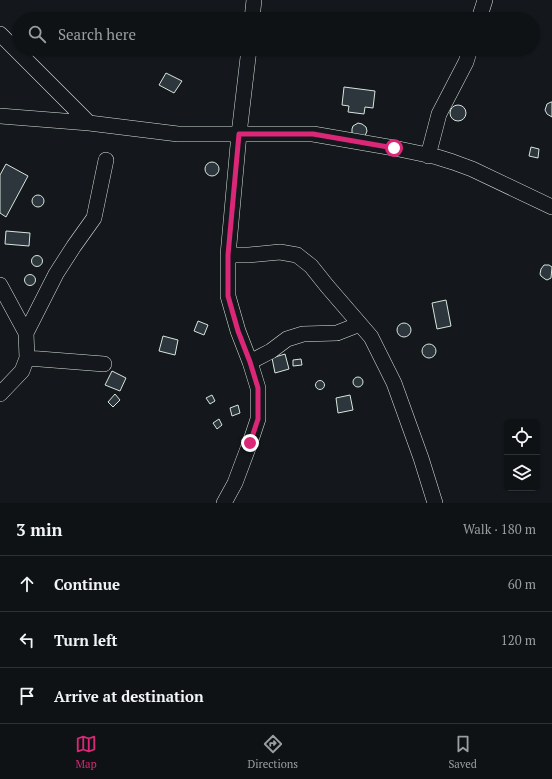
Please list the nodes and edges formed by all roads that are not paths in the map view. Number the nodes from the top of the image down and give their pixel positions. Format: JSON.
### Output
{"nodes":[{"id":1,"x":254,"y":0,"type":"edge"},
{"id":2,"x":485,"y":0,"type":"edge"},
{"id":3,"x":253,"y":12,"type":"edge"},
{"id":4,"x":481,"y":12,"type":"edge"},
{"id":5,"x":0,"y":34,"type":"edge"},
{"id":6,"x":12,"y":46,"type":"edge"},
{"id":7,"x":22,"y":56,"type":"edge"},
{"id":8,"x":248,"y":56,"type":"edge"},
{"id":9,"x":468,"y":56,"type":"edge"},
{"id":10,"x":0,"y":116,"type":"edge"},
{"id":11,"x":89,"y":123,"type":"junction"},
{"id":12,"x":239,"y":134,"type":"junction"},
{"id":13,"x":428,"y":156,"type":"junction"},
{"id":14,"x":106,"y":160,"type":"dead end"},
{"id":15,"x":552,"y":207,"type":"edge"},
{"id":16,"x":228,"y":255,"type":"junction"},
{"id":17,"x":0,"y":285,"type":"edge"},
{"id":18,"x":360,"y":324,"type":"junction"},
{"id":19,"x":26,"y":333,"type":"junction"},
{"id":20,"x":28,"y":358,"type":"junction"},
{"id":21,"x":250,"y":362,"type":"junction"},
{"id":22,"x":104,"y":364,"type":"dead end"},
{"id":23,"x":0,"y":394,"type":"edge"},
{"id":24,"x":224,"y":503,"type":"edge"},
{"id":25,"x":435,"y":503,"type":"edge"}],
"edges":[{"from":1,"to":3,"type":"street"},
{"from":2,"to":4,"type":"street"},
{"from":5,"to":6,"type":"street"},
{"from":7,"to":11,"type":"street"},
{"from":8,"to":12,"type":"street"},
{"from":9,"to":13,"type":"street"},
{"from":10,"to":11,"type":"street"},
{"from":11,"to":12,"type":"street"},
{"from":12,"to":13,"type":"street"},
{"from":12,"to":16,"type":"street"},
{"from":13,"to":15,"type":"street"},
{"from":14,"to":19,"type":"street"},
{"from":16,"to":18,"type":"street"},
{"from":16,"to":21,"type":"street"},
{"from":17,"to":19,"type":"street"},
{"from":18,"to":21,"type":"street"},
{"from":18,"to":25,"type":"street"},
{"from":19,"to":20,"type":"street"},
{"from":20,"to":22,"type":"street"},
{"from":20,"to":23,"type":"street"},
{"from":21,"to":24,"type":"street"}]}
